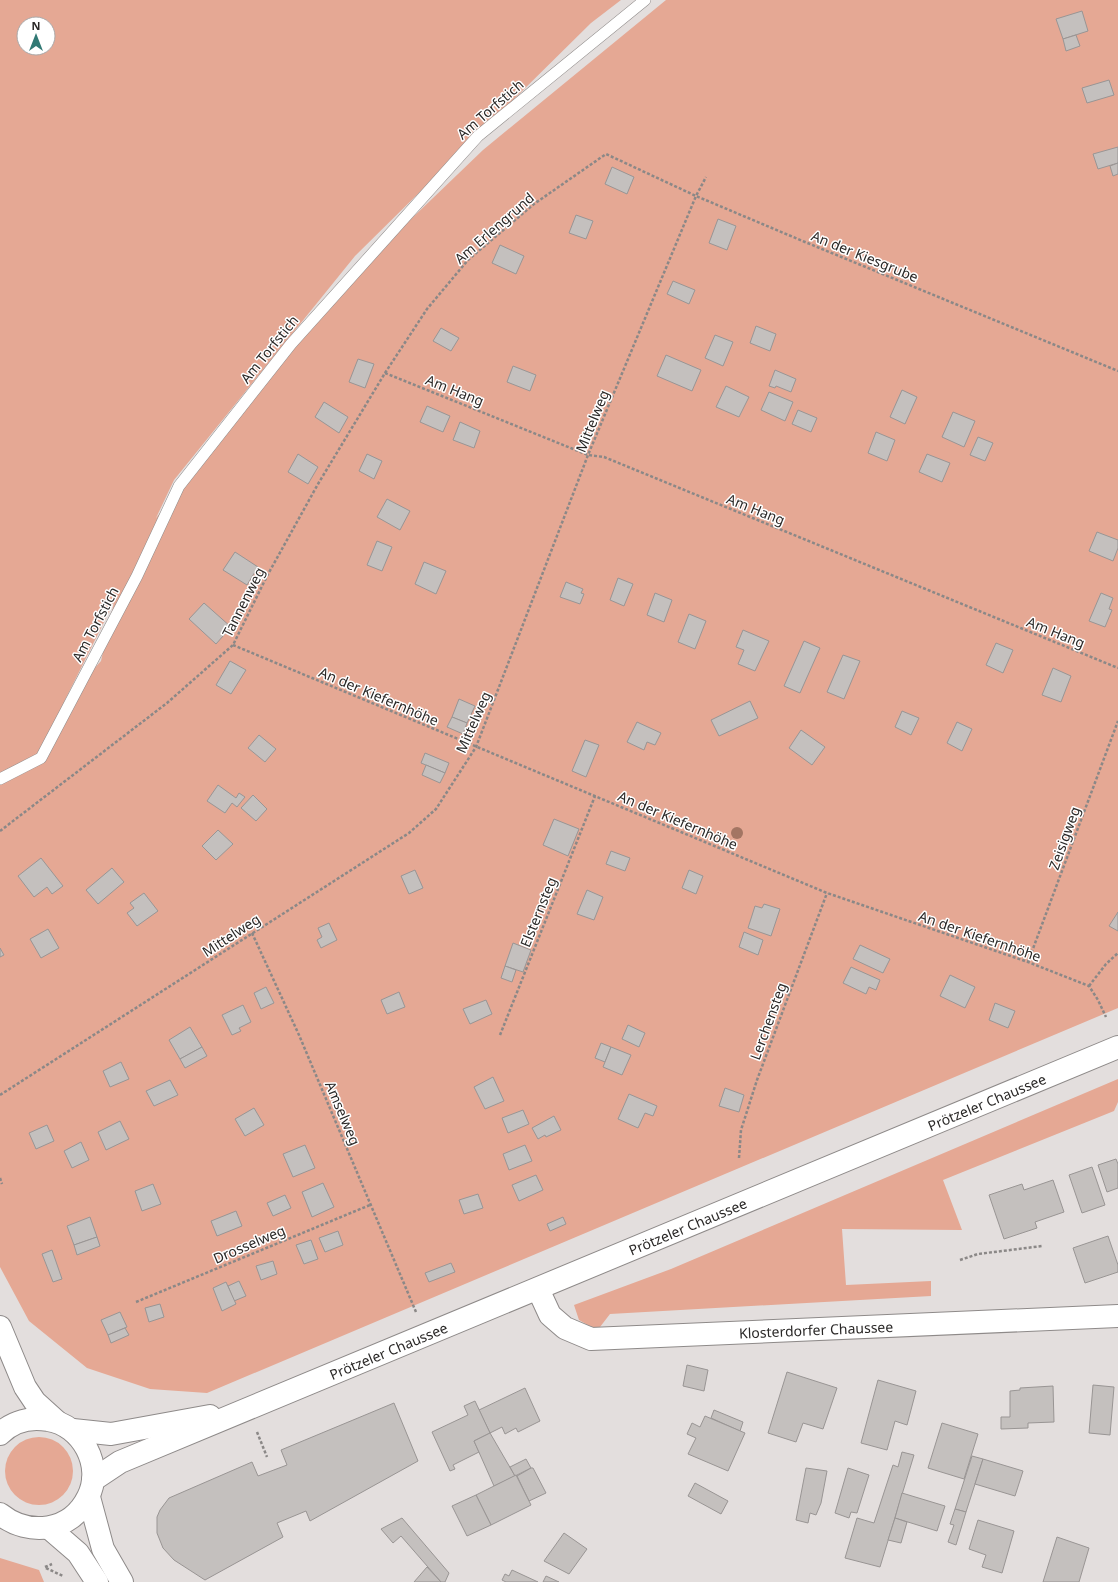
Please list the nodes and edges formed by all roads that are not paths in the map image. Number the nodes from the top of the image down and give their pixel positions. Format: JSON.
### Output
{"nodes":[{"id":1,"x":645,"y":0,"type":"edge"},
{"id":2,"x":0,"y":779,"type":"edge"},
{"id":3,"x":1118,"y":1047,"type":"edge"},
{"id":4,"x":538,"y":1289,"type":"junction"},
{"id":5,"x":1118,"y":1316,"type":"edge"},
{"id":6,"x":0,"y":1327,"type":"edge"},
{"id":7,"x":257,"y":1406,"type":"junction"},
{"id":8,"x":65,"y":1426,"type":"junction"},
{"id":9,"x":0,"y":1434,"type":"edge"},
{"id":10,"x":91,"y":1488,"type":"junction"},
{"id":11,"x":0,"y":1514,"type":"edge"},
{"id":12,"x":49,"y":1528,"type":"junction"},
{"id":13,"x":97,"y":1582,"type":"edge"},
{"id":14,"x":122,"y":1582,"type":"edge"}],
"edges":[{"from":1,"to":2,"type":"lane","name":"Am Torfstich"},
{"from":3,"to":4,"type":"main road","name":"Prötzeler Chaussee"},
{"from":4,"to":5,"type":"main road","name":"Klosterdorfer Chaussee"},
{"from":4,"to":7,"type":"main road","name":"Prötzeler Chaussee"},
{"from":6,"to":8,"type":"main road"},
{"from":7,"to":8,"type":"main road","name":"Prötzeler Chaussee"},
{"from":7,"to":10,"type":"main road","name":"Prötzeler Chaussee"},
{"from":8,"to":9,"type":"main road","name":"Prötzeler Chaussee"},
{"from":8,"to":10,"type":"main road"},
{"from":10,"to":12,"type":"main road","name":"Prötzeler Chaussee"},
{"from":10,"to":14,"type":"main road"},
{"from":11,"to":12,"type":"main road"},
{"from":12,"to":13,"type":"main road"}]}
